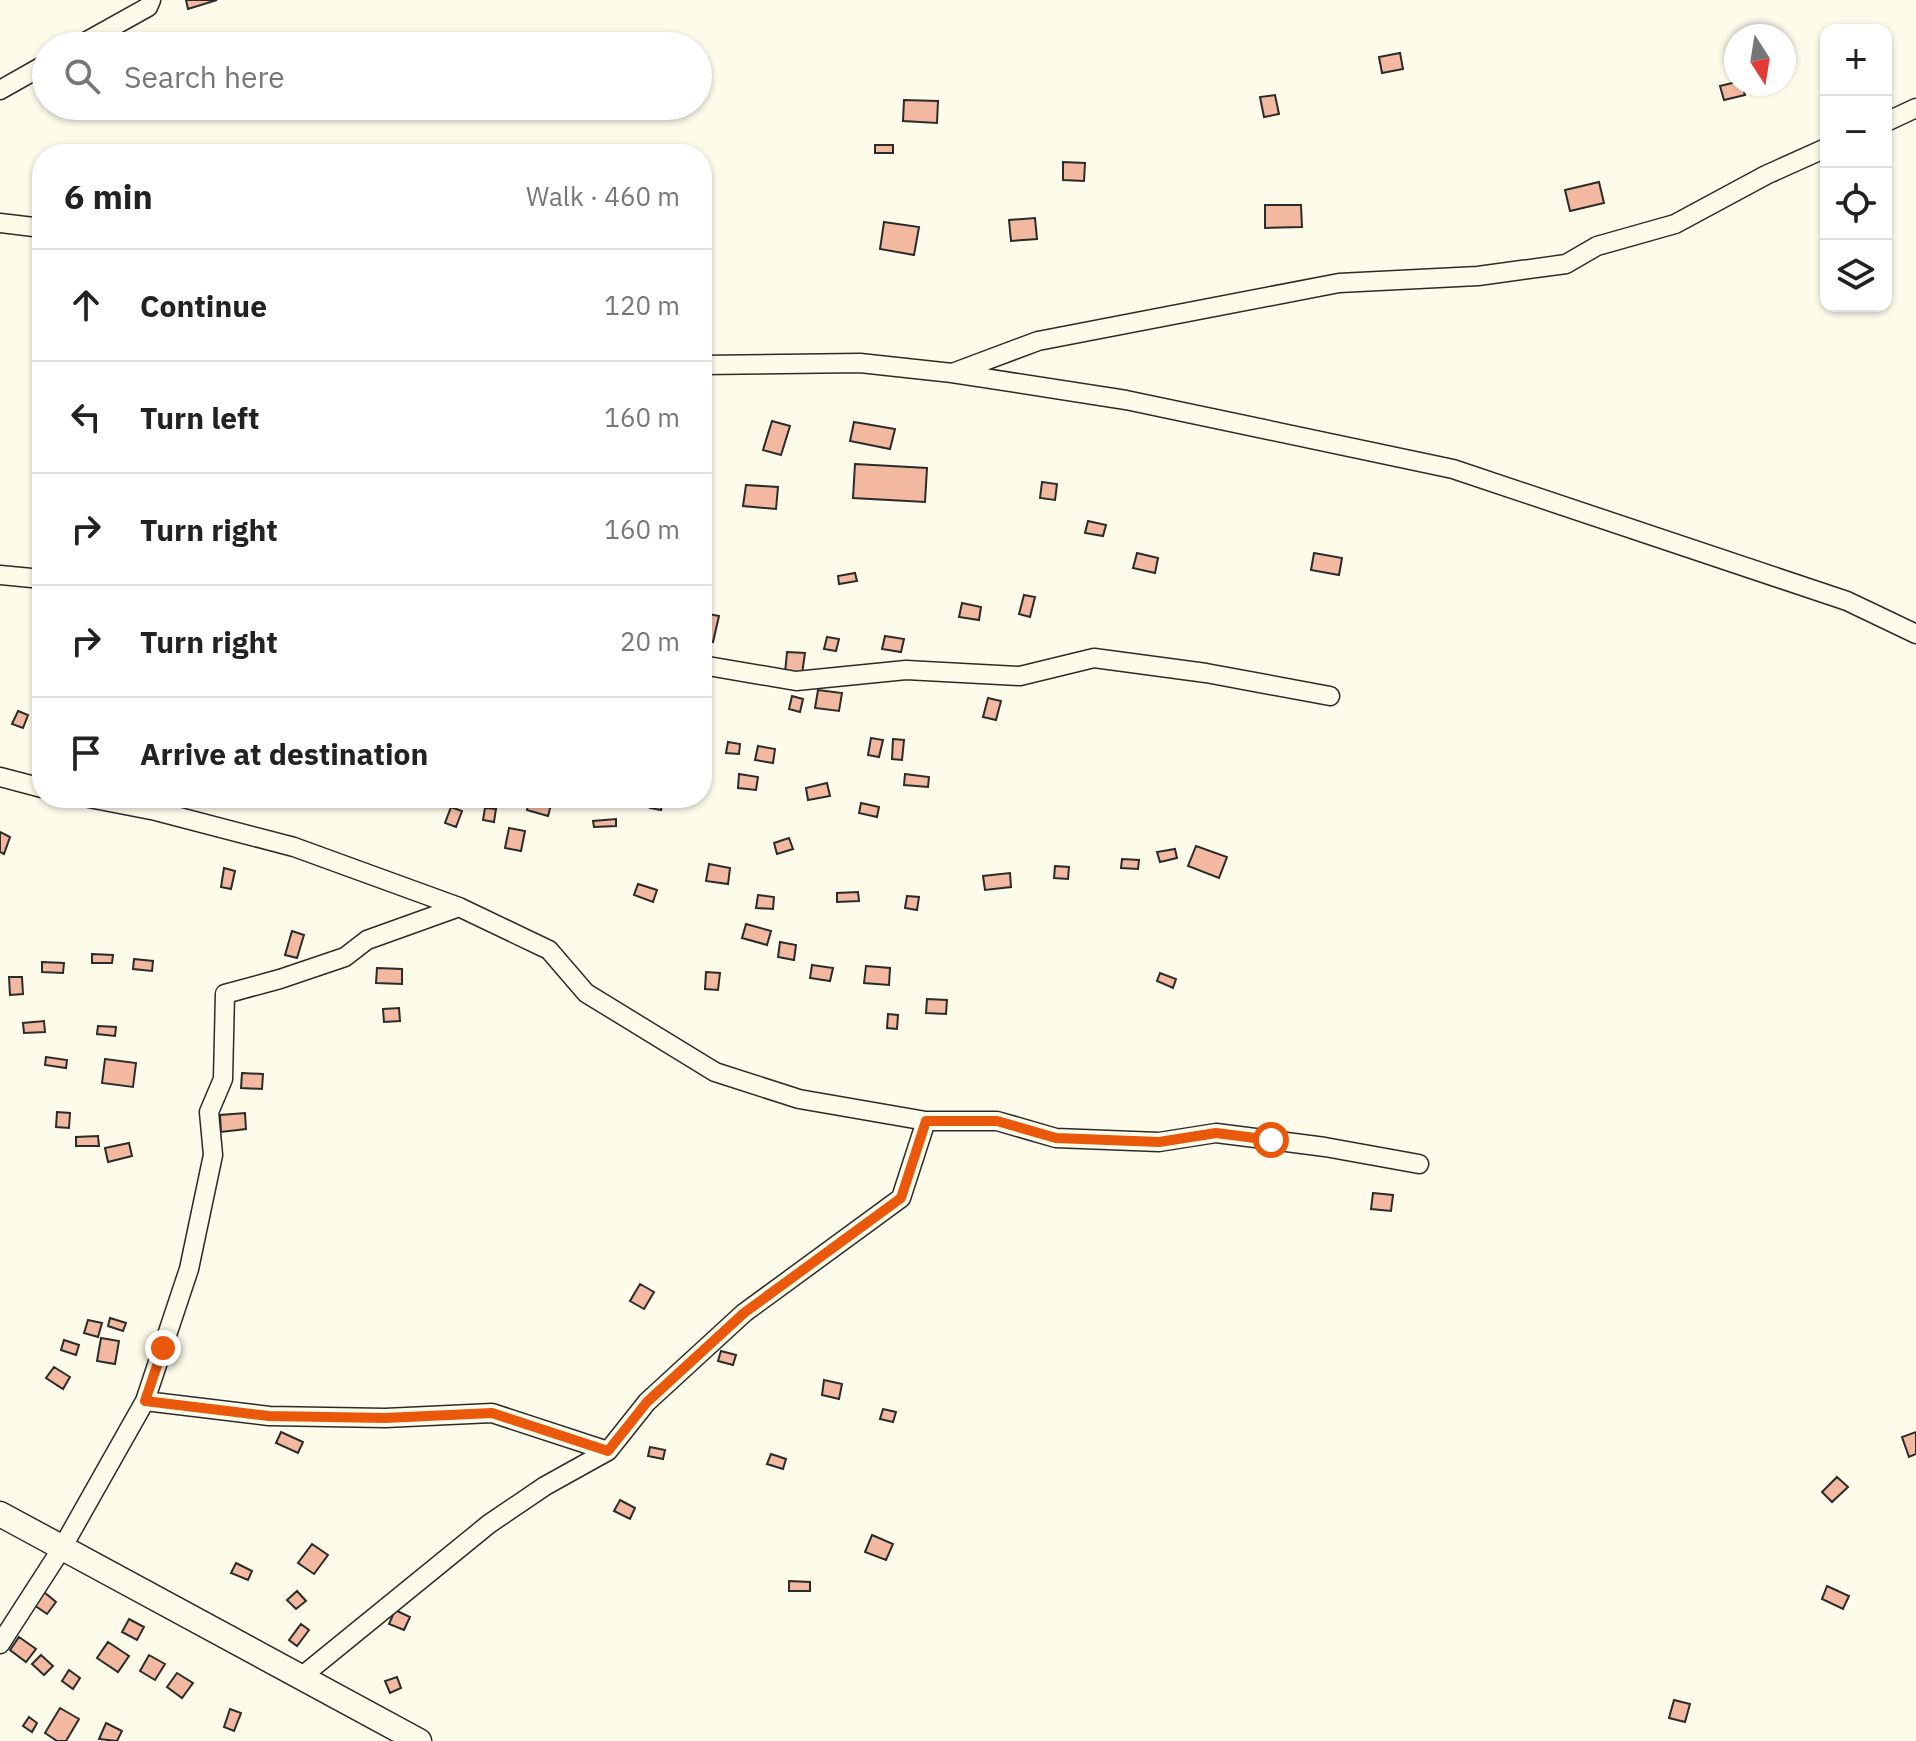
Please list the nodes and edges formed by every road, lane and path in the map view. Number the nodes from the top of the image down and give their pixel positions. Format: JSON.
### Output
{"nodes":[{"id":1,"x":151,"y":0,"type":"edge"},
{"id":2,"x":103,"y":32,"type":"edge"},
{"id":3,"x":32,"y":72,"type":"edge"},
{"id":4,"x":0,"y":90,"type":"edge"},
{"id":5,"x":1916,"y":108,"type":"edge"},
{"id":6,"x":1892,"y":119,"type":"edge"},
{"id":7,"x":1820,"y":151,"type":"edge"},
{"id":8,"x":0,"y":223,"type":"edge"},
{"id":9,"x":32,"y":227,"type":"edge"},
{"id":10,"x":712,"y":365,"type":"edge"},
{"id":11,"x":952,"y":373,"type":"junction"},
{"id":12,"x":0,"y":575,"type":"edge"},
{"id":13,"x":32,"y":578,"type":"edge"},
{"id":14,"x":1916,"y":634,"type":"edge"},
{"id":15,"x":712,"y":667,"type":"edge"},
{"id":16,"x":1330,"y":696,"type":"dead end"},
{"id":17,"x":0,"y":777,"type":"edge"},
{"id":18,"x":32,"y":785,"type":"edge"},
{"id":19,"x":141,"y":808,"type":"edge"},
{"id":20,"x":459,"y":907,"type":"junction"},
{"id":21,"x":926,"y":1121,"type":"junction"},
{"id":22,"x":1419,"y":1164,"type":"dead end"},
{"id":23,"x":145,"y":1401,"type":"junction"},
{"id":24,"x":608,"y":1451,"type":"junction"},
{"id":25,"x":0,"y":1514,"type":"edge"},
{"id":26,"x":62,"y":1548,"type":"junction"},
{"id":27,"x":0,"y":1644,"type":"edge"},
{"id":28,"x":301,"y":1677,"type":"junction"},
{"id":29,"x":419,"y":1741,"type":"edge"}],
"edges":[{"from":1,"to":2,"type":"street"},
{"from":3,"to":4,"type":"street"},
{"from":5,"to":6,"type":"street"},
{"from":7,"to":11,"type":"street"},
{"from":8,"to":9,"type":"street"},
{"from":10,"to":11,"type":"street"},
{"from":11,"to":14,"type":"street"},
{"from":12,"to":13,"type":"street"},
{"from":15,"to":16,"type":"street"},
{"from":17,"to":18,"type":"street"},
{"from":19,"to":20,"type":"street"},
{"from":20,"to":21,"type":"street"},
{"from":20,"to":23,"type":"street"},
{"from":21,"to":22,"type":"street"},
{"from":21,"to":24,"type":"street"},
{"from":23,"to":24,"type":"street"},
{"from":23,"to":26,"type":"street"},
{"from":24,"to":28,"type":"street"},
{"from":25,"to":26,"type":"main road"},
{"from":26,"to":27,"type":"street"},
{"from":26,"to":28,"type":"main road"},
{"from":28,"to":29,"type":"main road"}]}
